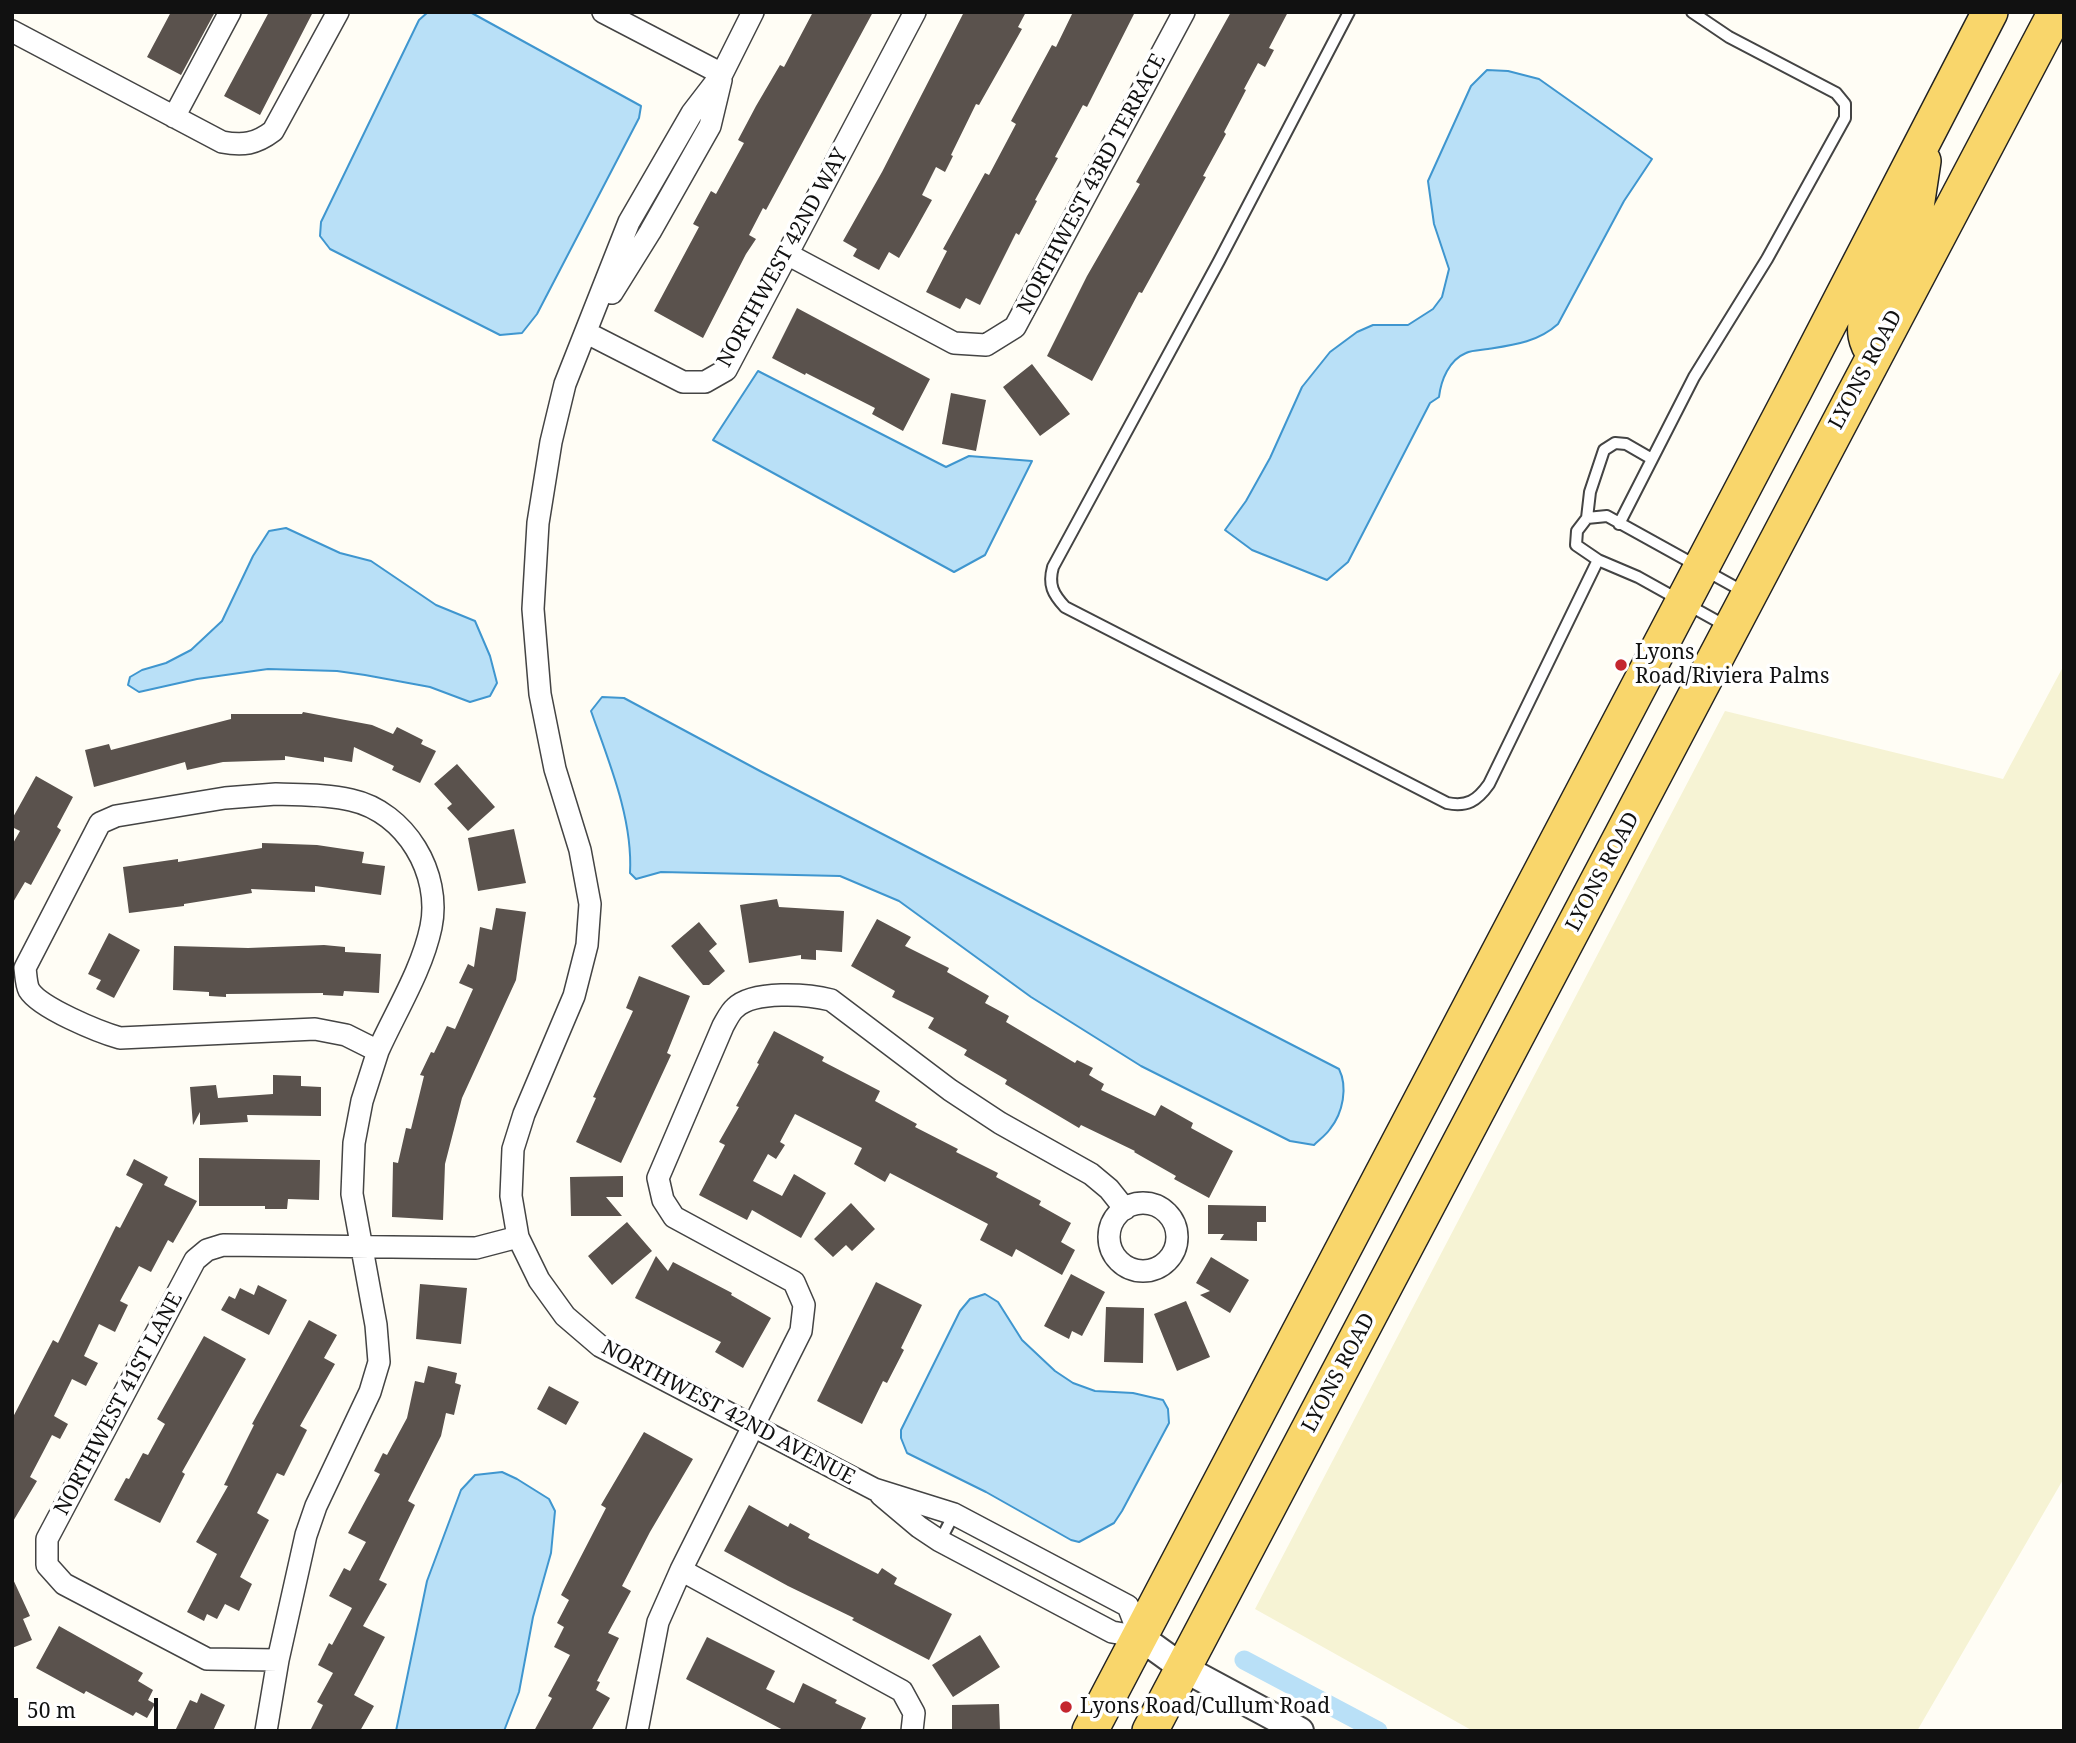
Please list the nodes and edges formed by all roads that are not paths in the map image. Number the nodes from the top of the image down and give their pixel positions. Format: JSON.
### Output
{"nodes":[{"id":1,"x":230,"y":12,"type":"edge"},
{"id":2,"x":338,"y":12,"type":"edge"},
{"id":3,"x":603,"y":12,"type":"edge"},
{"id":4,"x":753,"y":12,"type":"edge"},
{"id":5,"x":915,"y":12,"type":"edge"},
{"id":6,"x":1184,"y":12,"type":"edge"},
{"id":7,"x":1349,"y":12,"type":"edge"},
{"id":8,"x":1692,"y":12,"type":"edge"},
{"id":9,"x":1990,"y":12,"type":"edge"},
{"id":10,"x":2056,"y":12,"type":"edge"},
{"id":11,"x":12,"y":31,"type":"edge"},
{"id":12,"x":722,"y":74,"type":"junction"},
{"id":13,"x":174,"y":117,"type":"junction"},
{"id":14,"x":1928,"y":130,"type":"junction"},
{"id":15,"x":643,"y":198,"type":"junction"},
{"id":16,"x":664,"y":209,"type":"junction"},
{"id":17,"x":787,"y":254,"type":"junction"},
{"id":18,"x":587,"y":333,"type":"junction"},
{"id":19,"x":1875,"y":355,"type":"junction"},
{"id":20,"x":1652,"y":459,"type":"junction"},
{"id":21,"x":1587,"y":518,"type":"junction"},
{"id":22,"x":1619,"y":523,"type":"junction"},
{"id":23,"x":1598,"y":560,"type":"junction"},
{"id":24,"x":1700,"y":568,"type":"junction"},
{"id":25,"x":1748,"y":594,"type":"junction"},
{"id":26,"x":1683,"y":601,"type":"junction"},
{"id":27,"x":1730,"y":628,"type":"junction"},
{"id":28,"x":378,"y":1051,"type":"junction"},
{"id":29,"x":1401,"y":1135,"type":"junction"},
{"id":30,"x":1451,"y":1161,"type":"junction"},
{"id":31,"x":1125,"y":1209,"type":"dead end"},
{"id":32,"x":518,"y":1237,"type":"junction"},
{"id":33,"x":360,"y":1247,"type":"junction"},
{"id":34,"x":752,"y":1426,"type":"junction"},
{"id":35,"x":874,"y":1489,"type":"junction"},
{"id":36,"x":954,"y":1514,"type":"junction"},
{"id":37,"x":940,"y":1541,"type":"junction"},
{"id":38,"x":681,"y":1570,"type":"junction"},
{"id":39,"x":1140,"y":1637,"type":"junction"},
{"id":40,"x":278,"y":1660,"type":"junction"},
{"id":41,"x":1183,"y":1668,"type":"junction"},
{"id":42,"x":913,"y":1722,"type":"edge"},
{"id":43,"x":266,"y":1731,"type":"edge"},
{"id":44,"x":637,"y":1731,"type":"edge"},
{"id":45,"x":1090,"y":1731,"type":"edge"},
{"id":46,"x":1150,"y":1731,"type":"edge"},
{"id":47,"x":1300,"y":1731,"type":"edge"}],
"edges":[{"from":1,"to":13,"type":"street"},
{"from":2,"to":13,"type":"street"},
{"from":3,"to":12,"type":"street"},
{"from":4,"to":12,"type":"street","name":"NORTHWEST 42ND AVENUE"},
{"from":5,"to":17,"type":"street","name":"NORTHWEST 42ND WAY"},
{"from":6,"to":17,"type":"street","name":"NORTHWEST 43RD TERRACE"},
{"from":7,"to":23,"type":"lane"},
{"from":8,"to":20,"type":"lane"},
{"from":9,"to":14,"type":"main road"},
{"from":10,"to":19,"type":"main road","name":"LYONS ROAD"},
{"from":11,"to":13,"type":"street"},
{"from":12,"to":15,"type":"street","name":"NORTHWEST 42ND AVENUE"},
{"from":12,"to":16,"type":"street","name":"NORTHWEST 42ND AVENUE"},
{"from":14,"to":19,"type":"main road"},
{"from":14,"to":24,"type":"main road"},
{"from":15,"to":16,"type":"lane"},
{"from":15,"to":18,"type":"street","name":"NORTHWEST 42ND AVENUE"},
{"from":16,"to":18,"type":"street","name":"NORTHWEST 42ND AVENUE"},
{"from":17,"to":18,"type":"street","name":"NORTHWEST 42ND WAY"},
{"from":18,"to":32,"type":"street","name":"NORTHWEST 42ND AVENUE"},
{"from":19,"to":25,"type":"main road","name":"LYONS ROAD"},
{"from":20,"to":21,"type":"lane"},
{"from":20,"to":22,"type":"lane"},
{"from":21,"to":22,"type":"lane"},
{"from":21,"to":23,"type":"lane"},
{"from":22,"to":24,"type":"lane"},
{"from":23,"to":26,"type":"lane"},
{"from":24,"to":25,"type":"lane"},
{"from":24,"to":26,"type":"main road"},
{"from":25,"to":27,"type":"main road","name":"LYONS ROAD"},
{"from":26,"to":27,"type":"lane"},
{"from":26,"to":29,"type":"main road"},
{"from":27,"to":30,"type":"main road","name":"LYONS ROAD"},
{"from":28,"to":28,"type":"street"},
{"from":28,"to":33,"type":"street"},
{"from":29,"to":30,"type":"main road"},
{"from":29,"to":39,"type":"main road"},
{"from":30,"to":41,"type":"main road","name":"LYONS ROAD"},
{"from":31,"to":34,"type":"street"},
{"from":32,"to":33,"type":"street"},
{"from":32,"to":34,"type":"street","name":"NORTHWEST 42ND AVENUE"},
{"from":33,"to":40,"type":"street"},
{"from":33,"to":40,"type":"street","name":"NORTHWEST 41ST LANE"},
{"from":34,"to":35,"type":"street","name":"NORTHWEST 42ND AVENUE"},
{"from":34,"to":38,"type":"street"},
{"from":35,"to":36,"type":"street","name":"NORTHWEST 42ND AVENUE"},
{"from":35,"to":37,"type":"street","name":"NORTHWEST 42ND AVENUE"},
{"from":36,"to":37,"type":"lane"},
{"from":36,"to":39,"type":"street","name":"NORTHWEST 42ND AVENUE"},
{"from":37,"to":39,"type":"street","name":"NORTHWEST 42ND AVENUE"},
{"from":38,"to":42,"type":"street"},
{"from":38,"to":44,"type":"street"},
{"from":39,"to":41,"type":"street"},
{"from":39,"to":45,"type":"main road"},
{"from":40,"to":43,"type":"street"},
{"from":41,"to":46,"type":"main road","name":"LYONS ROAD"},
{"from":41,"to":47,"type":"street"}]}
